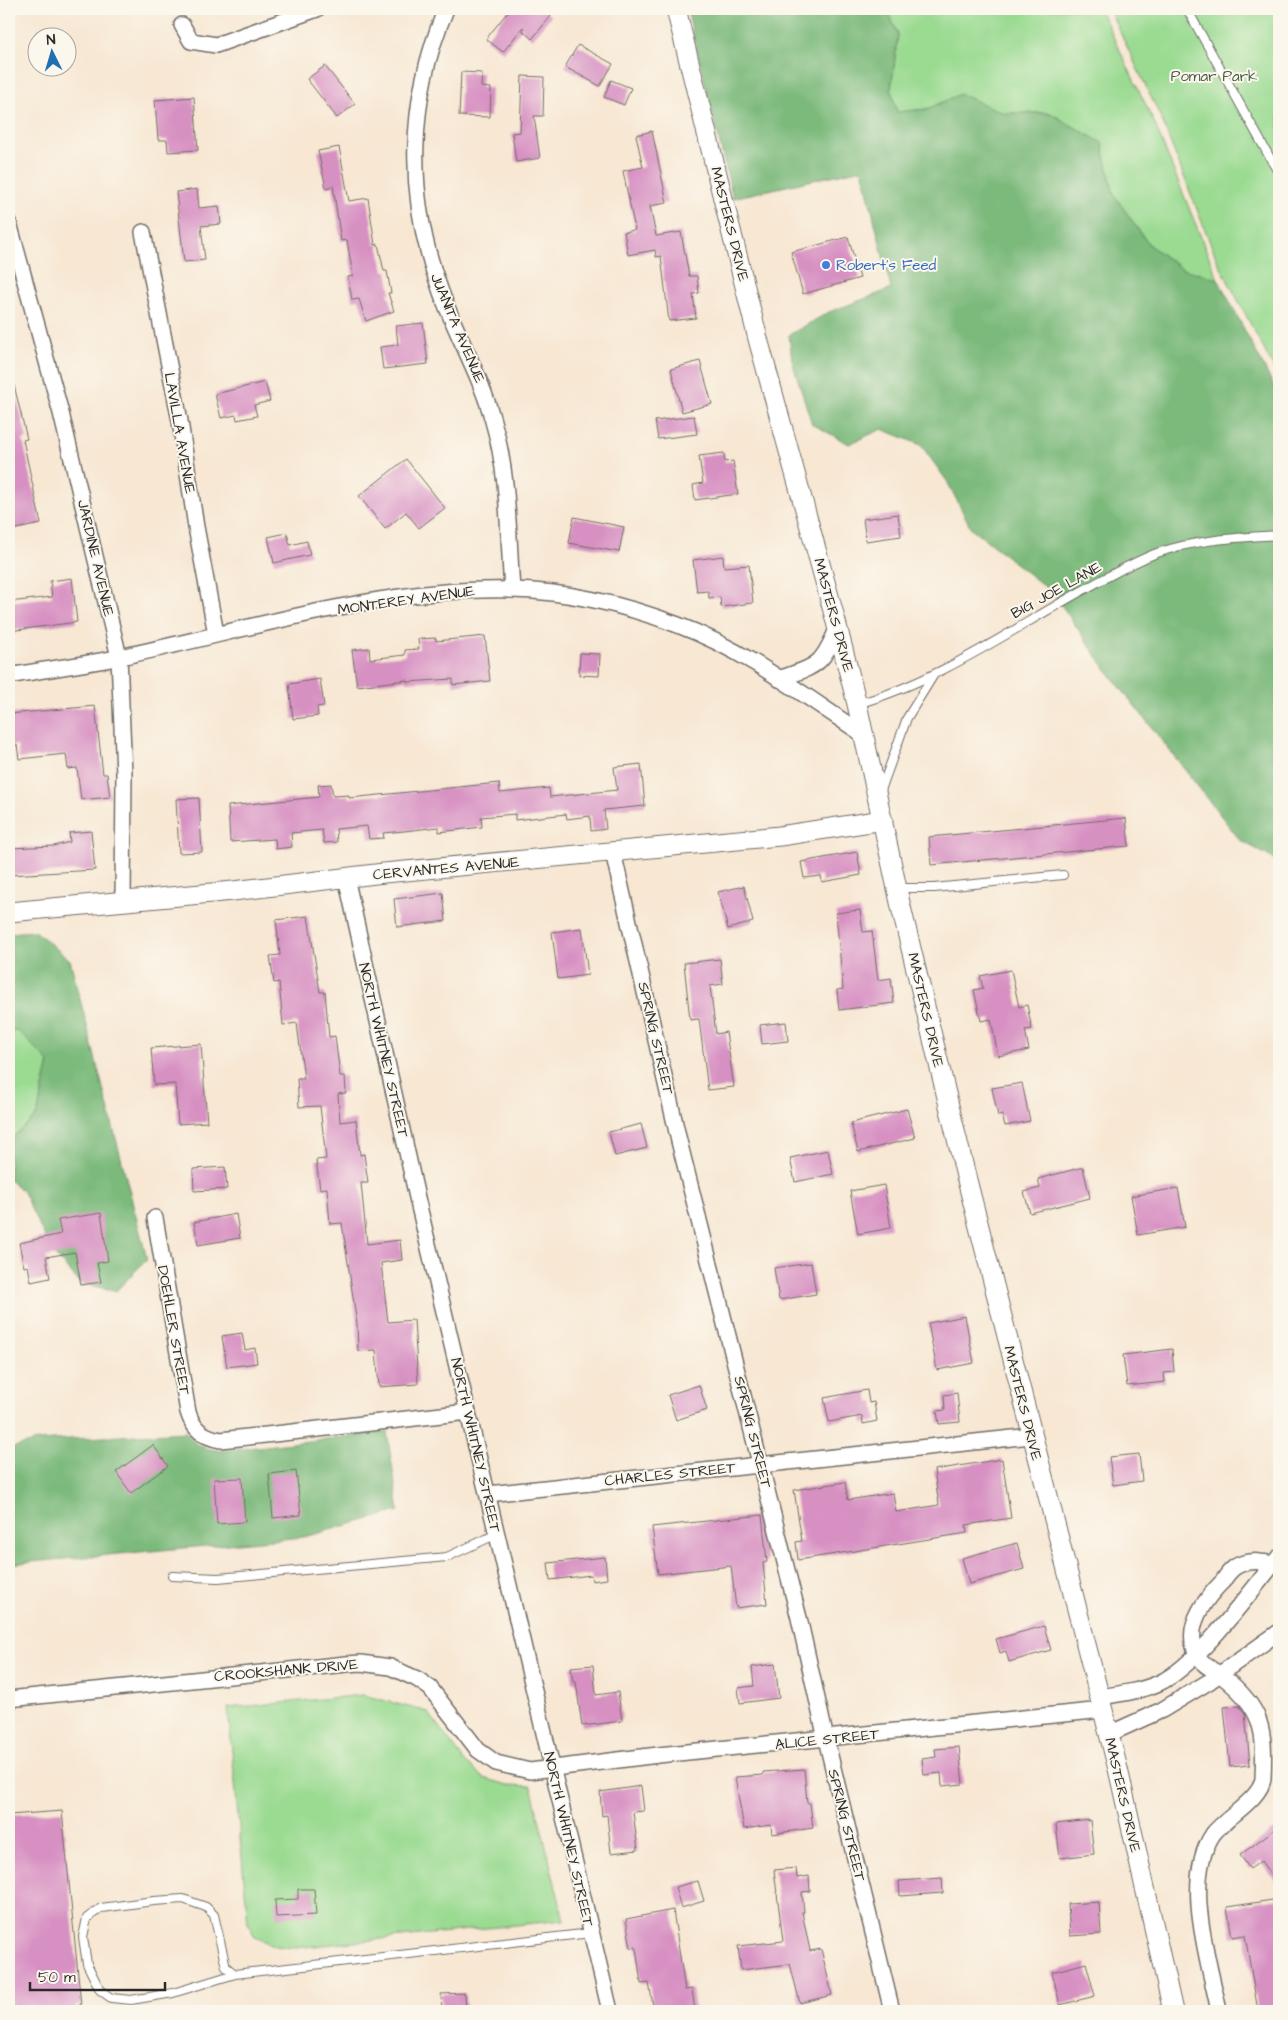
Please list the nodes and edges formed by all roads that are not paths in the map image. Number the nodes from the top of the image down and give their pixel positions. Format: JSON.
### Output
{"nodes":[{"id":1,"x":317,"y":9,"type":"edge"},
{"id":2,"x":446,"y":9,"type":"edge"},
{"id":3,"x":676,"y":9,"type":"edge"},
{"id":4,"x":1187,"y":9,"type":"edge"},
{"id":5,"x":182,"y":25,"type":"dead end"},
{"id":6,"x":1279,"y":174,"type":"edge"},
{"id":7,"x":9,"y":223,"type":"edge"},
{"id":8,"x":143,"y":232,"type":"dead end"},
{"id":9,"x":1279,"y":535,"type":"edge"},
{"id":10,"x":512,"y":590,"type":"junction"},
{"id":11,"x":838,"y":627,"type":"junction"},
{"id":12,"x":216,"y":634,"type":"junction"},
{"id":13,"x":119,"y":657,"type":"junction"},
{"id":14,"x":9,"y":676,"type":"edge"},
{"id":15,"x":933,"y":676,"type":"junction"},
{"id":16,"x":778,"y":679,"type":"junction"},
{"id":17,"x":857,"y":704,"type":"junction"},
{"id":18,"x":864,"y":735,"type":"junction"},
{"id":19,"x":878,"y":797,"type":"junction"},
{"id":20,"x":883,"y":820,"type":"junction"},
{"id":21,"x":613,"y":852,"type":"junction"},
{"id":22,"x":1063,"y":875,"type":"dead end"},
{"id":23,"x":346,"y":877,"type":"junction"},
{"id":24,"x":898,"y":888,"type":"junction"},
{"id":25,"x":123,"y":901,"type":"junction"},
{"id":26,"x":9,"y":912,"type":"edge"},
{"id":27,"x":155,"y":1218,"type":"dead end"},
{"id":28,"x":468,"y":1412,"type":"junction"},
{"id":29,"x":1031,"y":1436,"type":"junction"},
{"id":30,"x":761,"y":1464,"type":"junction"},
{"id":31,"x":488,"y":1494,"type":"junction"},
{"id":32,"x":497,"y":1534,"type":"junction"},
{"id":33,"x":1277,"y":1562,"type":"edge"},
{"id":34,"x":172,"y":1576,"type":"dead end"},
{"id":35,"x":1279,"y":1632,"type":"edge"},
{"id":36,"x":1196,"y":1654,"type":"junction"},
{"id":37,"x":1220,"y":1674,"type":"junction"},
{"id":38,"x":9,"y":1699,"type":"edge"},
{"id":39,"x":1101,"y":1703,"type":"junction"},
{"id":40,"x":1109,"y":1734,"type":"junction"},
{"id":41,"x":826,"y":1739,"type":"junction"},
{"id":42,"x":552,"y":1768,"type":"junction"},
{"id":43,"x":591,"y":1933,"type":"junction"},
{"id":44,"x":235,"y":1974,"type":"junction"},
{"id":45,"x":1167,"y":2010,"type":"edge"},
{"id":46,"x":610,"y":2011,"type":"edge"},
{"id":47,"x":892,"y":2011,"type":"edge"},
{"id":48,"x":1219,"y":2011,"type":"edge"}],
"edges":[{"from":1,"to":5,"type":"street"},
{"from":2,"to":10,"type":"street","name":"JUANITA AVENUE"},
{"from":3,"to":11,"type":"street","name":"MASTERS DRIVE"},
{"from":4,"to":6,"type":"lane"},
{"from":7,"to":13,"type":"street","name":"JARDINE AVENUE"},
{"from":8,"to":12,"type":"street","name":"LAVILLA AVENUE"},
{"from":9,"to":15,"type":"lane","name":"BIG JOE LANE"},
{"from":10,"to":12,"type":"street","name":"MONTEREY AVENUE"},
{"from":10,"to":16,"type":"street","name":"MONTEREY AVENUE"},
{"from":11,"to":16,"type":"street"},
{"from":11,"to":17,"type":"street","name":"MASTERS DRIVE"},
{"from":12,"to":13,"type":"street","name":"MONTEREY AVENUE"},
{"from":13,"to":14,"type":"street","name":"MONTEREY AVENUE"},
{"from":13,"to":25,"type":"street","name":"JARDINE AVENUE"},
{"from":15,"to":17,"type":"lane","name":"BIG JOE LANE"},
{"from":15,"to":19,"type":"lane"},
{"from":16,"to":18,"type":"street","name":"MONTEREY AVENUE"},
{"from":17,"to":18,"type":"street","name":"MASTERS DRIVE"},
{"from":18,"to":19,"type":"street","name":"MASTERS DRIVE"},
{"from":19,"to":20,"type":"street","name":"MASTERS DRIVE"},
{"from":20,"to":21,"type":"street","name":"CERVANTES AVENUE"},
{"from":20,"to":24,"type":"street","name":"MASTERS DRIVE"},
{"from":21,"to":23,"type":"street","name":"CERVANTES AVENUE"},
{"from":21,"to":30,"type":"street","name":"SPRING STREET"},
{"from":22,"to":24,"type":"lane"},
{"from":23,"to":25,"type":"street","name":"CERVANTES AVENUE"},
{"from":23,"to":28,"type":"street","name":"NORTH WHITNEY STREET"},
{"from":24,"to":29,"type":"street","name":"MASTERS DRIVE"},
{"from":25,"to":26,"type":"street","name":"CERVANTES AVENUE"},
{"from":27,"to":28,"type":"street","name":"DOEHLER STREET"},
{"from":28,"to":31,"type":"street","name":"NORTH WHITNEY STREET"},
{"from":29,"to":30,"type":"street","name":"CHARLES STREET"},
{"from":29,"to":39,"type":"street","name":"MASTERS DRIVE"},
{"from":30,"to":31,"type":"street","name":"CHARLES STREET"},
{"from":30,"to":41,"type":"street","name":"SPRING STREET"},
{"from":31,"to":32,"type":"street","name":"NORTH WHITNEY STREET"},
{"from":32,"to":34,"type":"lane"},
{"from":32,"to":42,"type":"street","name":"NORTH WHITNEY STREET"},
{"from":33,"to":36,"type":"street","name":"ALICE STREET"},
{"from":33,"to":36,"type":"street"},
{"from":35,"to":37,"type":"street"},
{"from":36,"to":37,"type":"street"},
{"from":36,"to":39,"type":"street","name":"ALICE STREET"},
{"from":37,"to":40,"type":"street"},
{"from":37,"to":48,"type":"street"},
{"from":38,"to":42,"type":"street","name":"CROOKSHANK DRIVE"},
{"from":39,"to":40,"type":"street","name":"MASTERS DRIVE"},
{"from":39,"to":41,"type":"street","name":"ALICE STREET"},
{"from":40,"to":45,"type":"street","name":"MASTERS DRIVE"},
{"from":41,"to":42,"type":"street","name":"ALICE STREET"},
{"from":41,"to":47,"type":"street","name":"SPRING STREET"},
{"from":42,"to":43,"type":"street","name":"NORTH WHITNEY STREET"},
{"from":43,"to":44,"type":"lane"},
{"from":43,"to":46,"type":"street","name":"NORTH WHITNEY STREET"},
{"from":44,"to":44,"type":"lane"}]}
